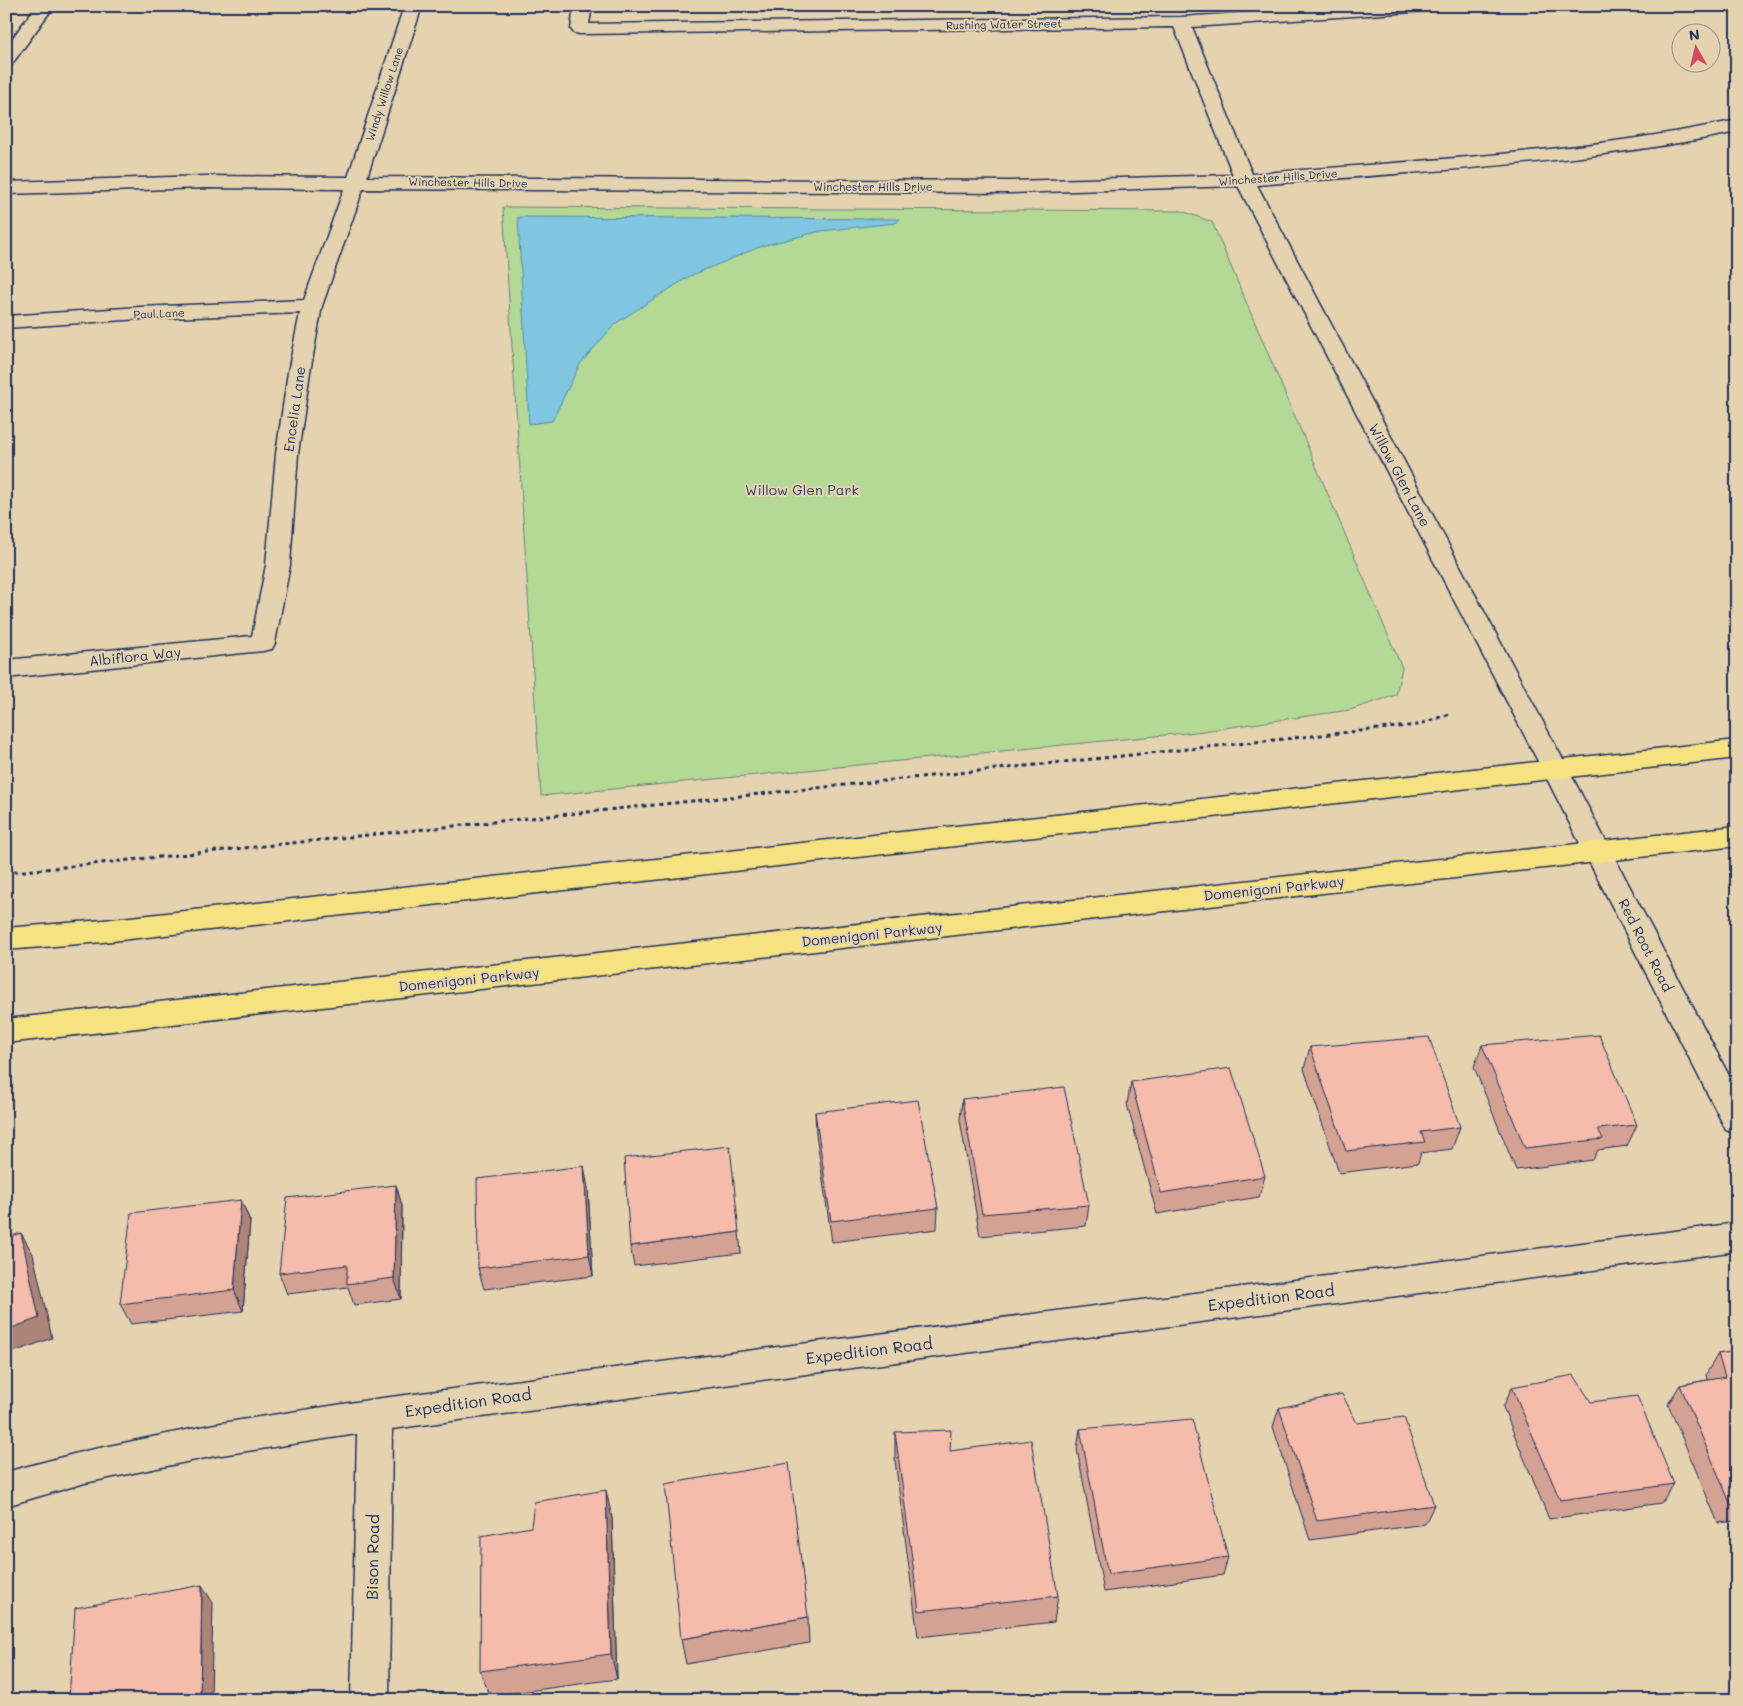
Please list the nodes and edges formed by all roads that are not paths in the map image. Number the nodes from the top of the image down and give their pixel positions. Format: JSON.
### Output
{"nodes":[{"id":1,"x":45,"y":6,"type":"edge"},
{"id":2,"x":413,"y":6,"type":"edge"},
{"id":3,"x":583,"y":6,"type":"edge"},
{"id":4,"x":825,"y":6,"type":"edge"},
{"id":5,"x":978,"y":6,"type":"edge"},
{"id":6,"x":1428,"y":6,"type":"edge"},
{"id":7,"x":1181,"y":22,"type":"junction"},
{"id":8,"x":981,"y":24,"type":"junction"},
{"id":9,"x":825,"y":26,"type":"junction"},
{"id":10,"x":6,"y":60,"type":"edge"},
{"id":11,"x":1737,"y":126,"type":"edge"},
{"id":12,"x":1246,"y":180,"type":"junction"},
{"id":13,"x":356,"y":181,"type":"junction"},
{"id":14,"x":6,"y":188,"type":"edge"},
{"id":15,"x":312,"y":306,"type":"junction"},
{"id":16,"x":6,"y":322,"type":"edge"},
{"id":17,"x":263,"y":643,"type":"joint"},
{"id":18,"x":6,"y":669,"type":"edge"},
{"id":19,"x":1737,"y":749,"type":"edge"},
{"id":20,"x":1555,"y":769,"type":"junction"},
{"id":21,"x":1737,"y":836,"type":"edge"},
{"id":22,"x":1597,"y":851,"type":"junction"},
{"id":23,"x":6,"y":939,"type":"edge"},
{"id":24,"x":6,"y":1031,"type":"edge"},
{"id":25,"x":1737,"y":1122,"type":"edge"},
{"id":26,"x":1737,"y":1237,"type":"edge"},
{"id":27,"x":375,"y":1415,"type":"junction"},
{"id":28,"x":6,"y":1489,"type":"edge"},
{"id":29,"x":370,"y":1700,"type":"edge"}],
"edges":[{"from":1,"to":10,"type":"street"},
{"from":2,"to":13,"type":"street","name":"Windy Willow Lane"},
{"from":3,"to":9,"type":"street","name":"Rushing Water Street"},
{"from":4,"to":9,"type":"street"},
{"from":5,"to":8,"type":"street"},
{"from":6,"to":7,"type":"street","name":"Rushing Water Street"},
{"from":7,"to":8,"type":"street","name":"Rushing Water Street"},
{"from":7,"to":12,"type":"street","name":"Willow Glen Lane"},
{"from":8,"to":9,"type":"street","name":"Rushing Water Street"},
{"from":11,"to":12,"type":"street","name":"Winchester Hills Drive"},
{"from":12,"to":13,"type":"street","name":"Winchester Hills Drive"},
{"from":12,"to":20,"type":"street","name":"Willow Glen Lane"},
{"from":13,"to":14,"type":"street","name":"Winchester Hills Drive"},
{"from":13,"to":15,"type":"street","name":"Encelia Lane"},
{"from":15,"to":16,"type":"street","name":"Paul Lane"},
{"from":15,"to":17,"type":"street","name":"Encelia Lane"},
{"from":17,"to":18,"type":"street","name":"Albiflora Way"},
{"from":19,"to":20,"type":"main road"},
{"from":20,"to":22,"type":"street","name":"Red Root Road"},
{"from":20,"to":23,"type":"main road"},
{"from":21,"to":22,"type":"main road","name":"Domenigoni Parkway"},
{"from":22,"to":24,"type":"main road","name":"Domenigoni Parkway"},
{"from":22,"to":25,"type":"street","name":"Red Root Road"},
{"from":26,"to":27,"type":"street","name":"Expedition Road"},
{"from":27,"to":28,"type":"street","name":"Expedition Road"},
{"from":27,"to":29,"type":"street","name":"Bison Road"}]}
